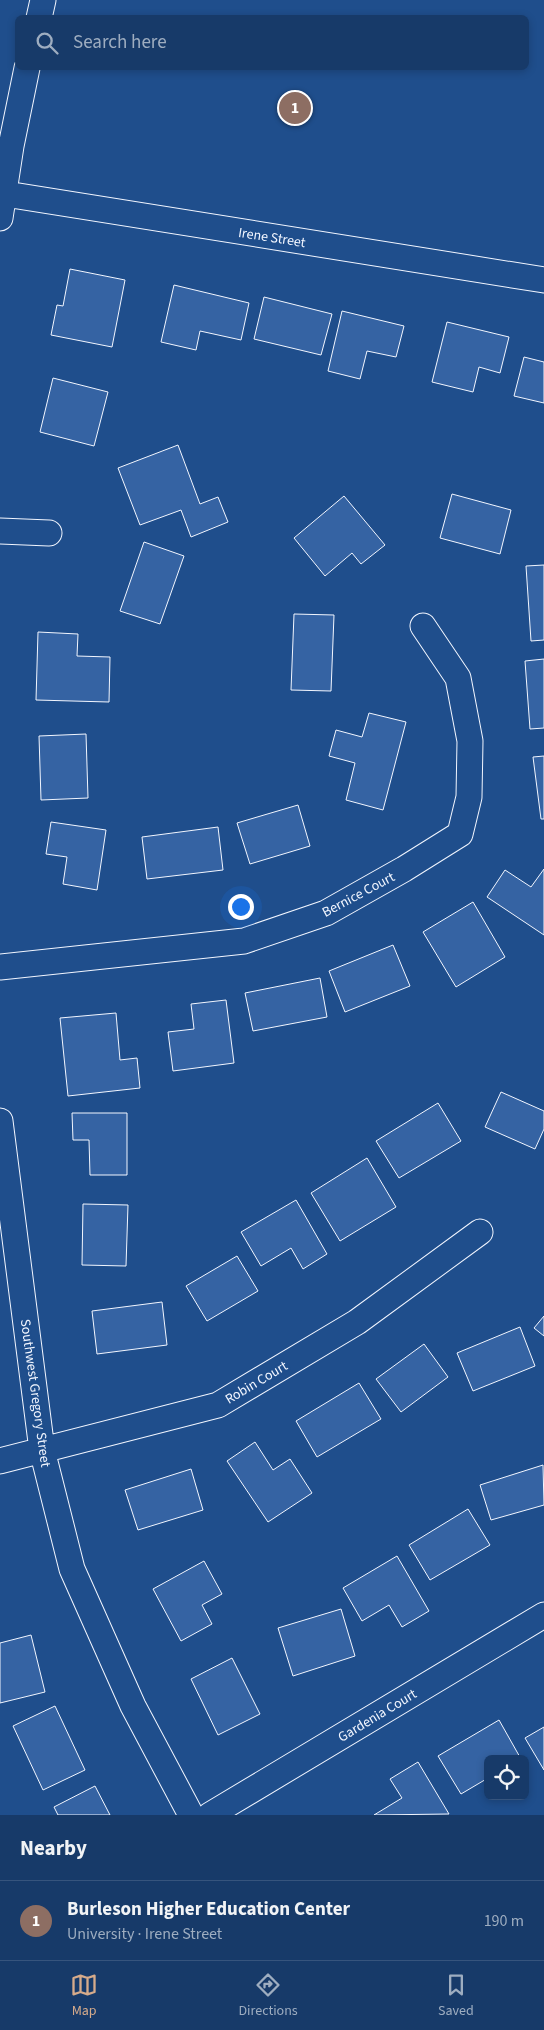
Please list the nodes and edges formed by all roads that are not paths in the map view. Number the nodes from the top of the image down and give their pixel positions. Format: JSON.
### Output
{"nodes":[{"id":1,"x":43,"y":0,"type":"edge"},
{"id":2,"x":40,"y":15,"type":"edge"},
{"id":3,"x":27,"y":70,"type":"edge"},
{"id":4,"x":1,"y":202,"type":"edge"},
{"id":5,"x":544,"y":280,"type":"edge"},
{"id":6,"x":0,"y":532,"type":"edge"},
{"id":7,"x":49,"y":533,"type":"dead end"},
{"id":8,"x":423,"y":626,"type":"dead end"},
{"id":9,"x":0,"y":967,"type":"edge"},
{"id":10,"x":1,"y":1134,"type":"edge"},
{"id":11,"x":480,"y":1232,"type":"dead end"},
{"id":12,"x":42,"y":1450,"type":"junction"},
{"id":13,"x":0,"y":1461,"type":"edge"},
{"id":14,"x":544,"y":1615,"type":"edge"},
{"id":15,"x":191,"y":1815,"type":"edge"},
{"id":16,"x":210,"y":1815,"type":"edge"}],
"edges":[{"from":1,"to":2,"type":"street"},
{"from":3,"to":4,"type":"street"},
{"from":4,"to":5,"type":"street","name":"Irene Street"},
{"from":6,"to":7,"type":"street"},
{"from":8,"to":9,"type":"street","name":"Bernice Court"},
{"from":10,"to":12,"type":"street","name":"Southwest Gregory Street"},
{"from":11,"to":12,"type":"street","name":"Robin Court"},
{"from":12,"to":13,"type":"street","name":"Robin Court"},
{"from":12,"to":15,"type":"street","name":"Southwest Gregory Street"},
{"from":14,"to":16,"type":"street","name":"Gardenia Court"}]}
